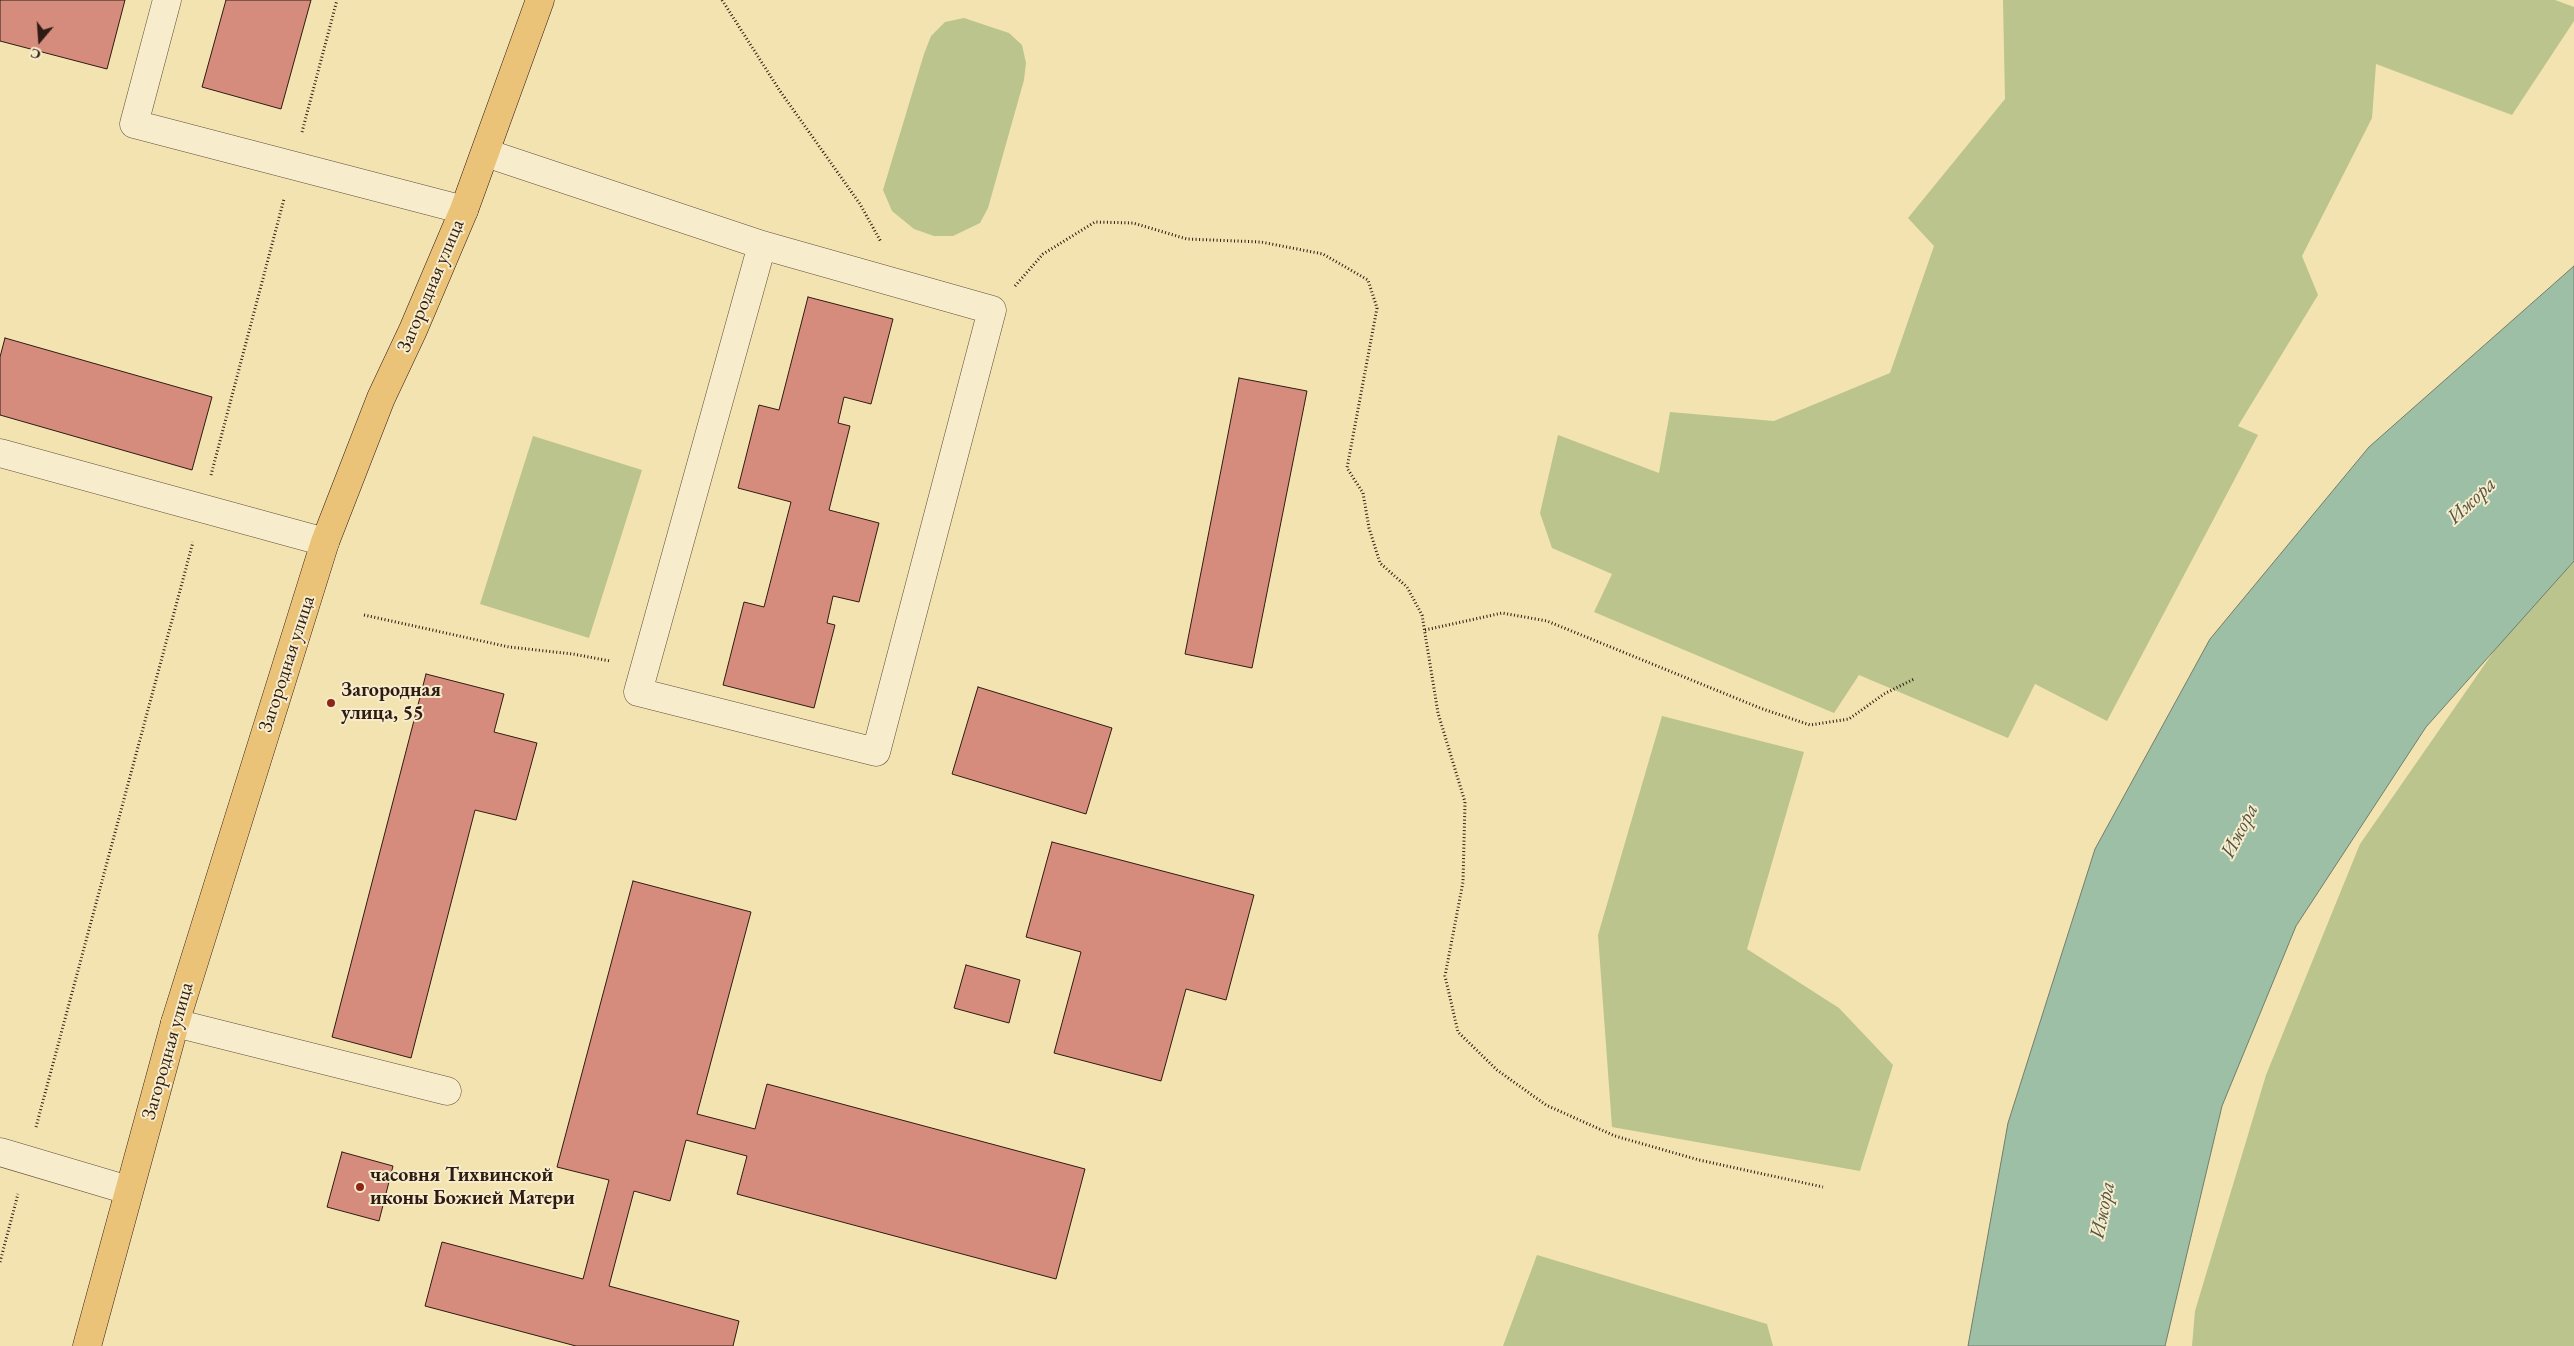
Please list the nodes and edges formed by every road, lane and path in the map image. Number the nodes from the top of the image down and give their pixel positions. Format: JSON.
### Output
{"nodes":[{"id":1,"x":167,"y":0,"type":"edge"},
{"id":2,"x":337,"y":0,"type":"edge"},
{"id":3,"x":540,"y":0,"type":"edge"},
{"id":4,"x":722,"y":0,"type":"edge"},
{"id":5,"x":486,"y":153,"type":"junction"},
{"id":6,"x":293,"y":166,"type":"junction"},
{"id":7,"x":464,"y":210,"type":"junction"},
{"id":8,"x":762,"y":245,"type":"junction"},
{"id":9,"x":906,"y":286,"type":"junction"},
{"id":10,"x":992,"y":310,"type":"junction"},
{"id":11,"x":0,"y":453,"type":"edge"},
{"id":12,"x":202,"y":507,"type":"junction"},
{"id":13,"x":326,"y":542,"type":"junction"},
{"id":14,"x":364,"y":615,"type":"dead end"},
{"id":15,"x":1425,"y":630,"type":"junction"},
{"id":16,"x":644,"y":668,"type":"junction"},
{"id":17,"x":1914,"y":678,"type":"dead end"},
{"id":18,"x":174,"y":1023,"type":"junction"},
{"id":19,"x":447,"y":1091,"type":"dead end"},
{"id":20,"x":0,"y":1152,"type":"edge"},
{"id":21,"x":28,"y":1160,"type":"junction"},
{"id":22,"x":1823,"y":1187,"type":"dead end"},
{"id":23,"x":128,"y":1190,"type":"junction"},
{"id":24,"x":0,"y":1262,"type":"edge"},
{"id":25,"x":87,"y":1346,"type":"edge"}],
"edges":[{"from":1,"to":6,"type":"lane"},
{"from":2,"to":6,"type":"path"},
{"from":3,"to":5,"type":"main road","name":"Загородная улица"},
{"from":4,"to":9,"type":"path"},
{"from":5,"to":7,"type":"main road","name":"Загородная улица"},
{"from":5,"to":8,"type":"lane"},
{"from":6,"to":7,"type":"lane"},
{"from":6,"to":12,"type":"path"},
{"from":7,"to":13,"type":"main road","name":"Загородная улица"},
{"from":8,"to":9,"type":"lane"},
{"from":8,"to":16,"type":"lane"},
{"from":9,"to":10,"type":"lane"},
{"from":10,"to":15,"type":"path"},
{"from":10,"to":16,"type":"lane"},
{"from":11,"to":12,"type":"lane"},
{"from":12,"to":13,"type":"lane"},
{"from":12,"to":21,"type":"path"},
{"from":13,"to":18,"type":"main road","name":"Загородная улица"},
{"from":14,"to":16,"type":"path"},
{"from":15,"to":17,"type":"path"},
{"from":15,"to":22,"type":"path"},
{"from":18,"to":19,"type":"lane"},
{"from":18,"to":23,"type":"main road","name":"Загородная улица"},
{"from":20,"to":21,"type":"lane"},
{"from":21,"to":23,"type":"lane"},
{"from":21,"to":24,"type":"path"},
{"from":23,"to":25,"type":"main road","name":"Загородная улица"}]}
